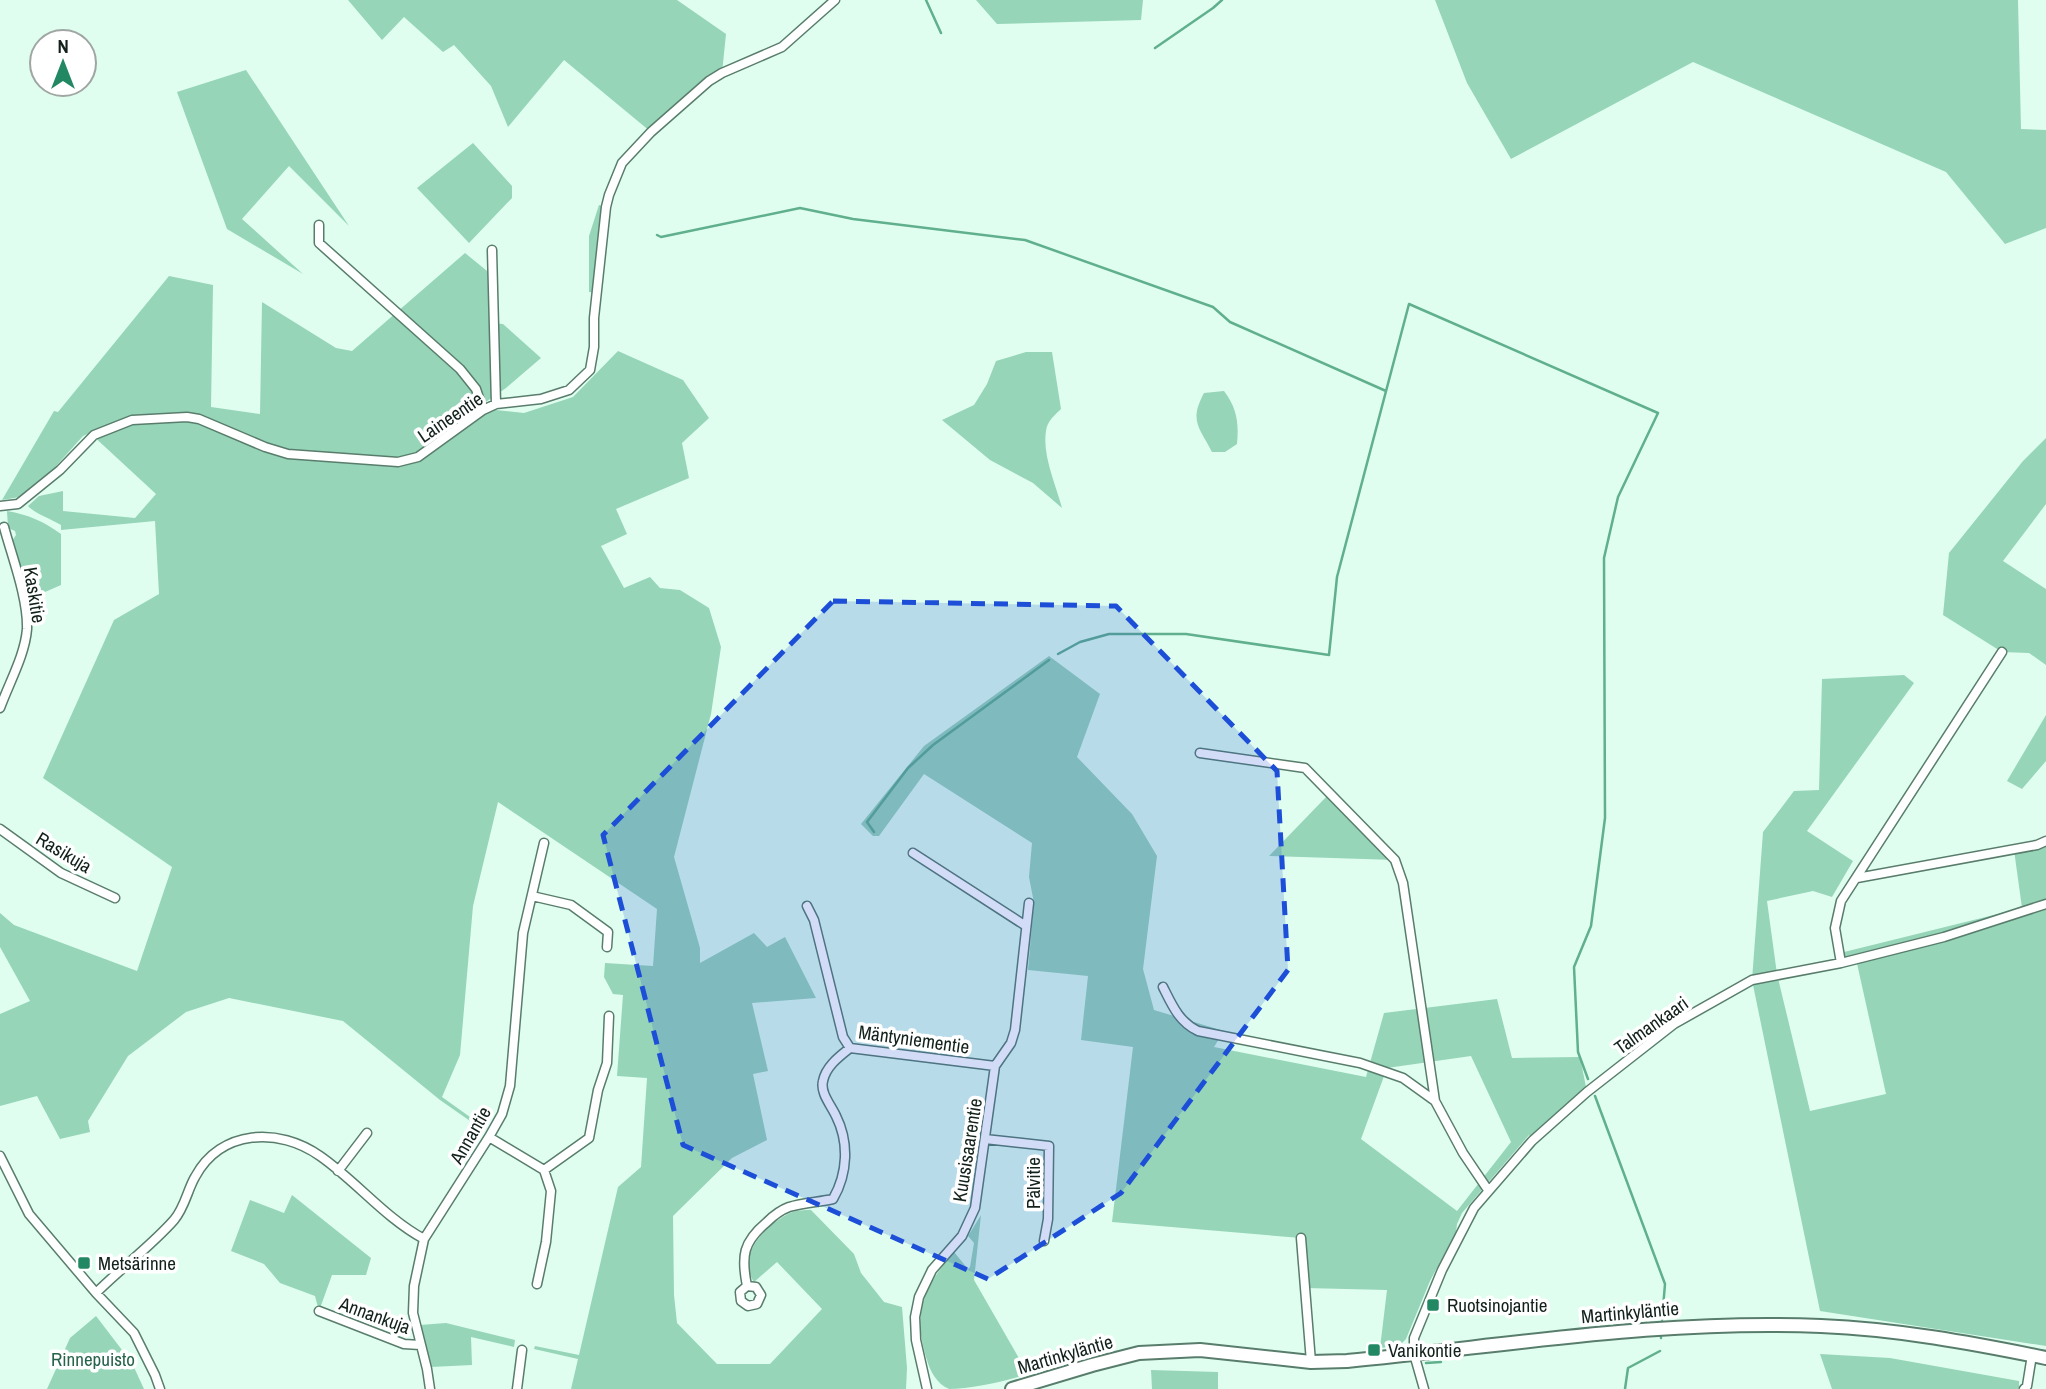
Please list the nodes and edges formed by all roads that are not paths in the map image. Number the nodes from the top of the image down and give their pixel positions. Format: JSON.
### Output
{"nodes":[{"id":1,"x":835,"y":0,"type":"edge"},
{"id":2,"x":319,"y":225,"type":"dead end"},
{"id":3,"x":492,"y":250,"type":"dead end"},
{"id":4,"x":496,"y":404,"type":"junction"},
{"id":5,"x":483,"y":410,"type":"junction"},
{"id":6,"x":0,"y":506,"type":"edge"},
{"id":7,"x":4,"y":527,"type":"dead end"},
{"id":8,"x":2002,"y":652,"type":"dead end"},
{"id":9,"x":0,"y":708,"type":"edge"},
{"id":10,"x":1200,"y":752,"type":"dead end"},
{"id":11,"x":0,"y":829,"type":"edge"},
{"id":12,"x":2046,"y":841,"type":"edge"},
{"id":13,"x":544,"y":843,"type":"dead end"},
{"id":14,"x":913,"y":853,"type":"dead end"},
{"id":15,"x":1857,"y":878,"type":"junction"},
{"id":16,"x":532,"y":896,"type":"junction"},
{"id":17,"x":115,"y":898,"type":"dead end"},
{"id":18,"x":1029,"y":903,"type":"dead end"},
{"id":19,"x":2046,"y":904,"type":"edge"},
{"id":20,"x":807,"y":906,"type":"dead end"},
{"id":21,"x":1026,"y":926,"type":"junction"},
{"id":22,"x":607,"y":947,"type":"dead end"},
{"id":23,"x":1841,"y":963,"type":"junction"},
{"id":24,"x":1163,"y":987,"type":"dead end"},
{"id":25,"x":609,"y":1016,"type":"dead end"},
{"id":26,"x":850,"y":1048,"type":"junction"},
{"id":27,"x":995,"y":1066,"type":"junction"},
{"id":28,"x":1435,"y":1101,"type":"junction"},
{"id":29,"x":367,"y":1133,"type":"dead end"},
{"id":30,"x":489,"y":1137,"type":"junction"},
{"id":31,"x":985,"y":1139,"type":"junction"},
{"id":32,"x":0,"y":1156,"type":"edge"},
{"id":33,"x":544,"y":1170,"type":"junction"},
{"id":34,"x":338,"y":1171,"type":"junction"},
{"id":35,"x":1488,"y":1190,"type":"junction"},
{"id":36,"x":1301,"y":1238,"type":"dead end"},
{"id":37,"x":424,"y":1239,"type":"junction"},
{"id":38,"x":1044,"y":1241,"type":"dead end"},
{"id":39,"x":537,"y":1284,"type":"dead end"},
{"id":40,"x":747,"y":1286,"type":"dead end"},
{"id":41,"x":96,"y":1293,"type":"junction"},
{"id":42,"x":319,"y":1311,"type":"dead end"},
{"id":43,"x":420,"y":1345,"type":"junction"},
{"id":44,"x":522,"y":1350,"type":"dead end"},
{"id":45,"x":1414,"y":1354,"type":"junction"},
{"id":46,"x":2032,"y":1355,"type":"junction"},
{"id":47,"x":2046,"y":1358,"type":"edge"},
{"id":48,"x":1311,"y":1362,"type":"junction"},
{"id":49,"x":160,"y":1389,"type":"edge"},
{"id":50,"x":430,"y":1389,"type":"edge"},
{"id":51,"x":517,"y":1389,"type":"edge"},
{"id":52,"x":927,"y":1389,"type":"edge"},
{"id":53,"x":1012,"y":1389,"type":"edge"},
{"id":54,"x":1424,"y":1389,"type":"edge"},
{"id":55,"x":2024,"y":1389,"type":"edge"}],
"edges":[{"from":1,"to":4,"type":"street","name":"Laineentie"},
{"from":2,"to":5,"type":"street"},
{"from":3,"to":4,"type":"street"},
{"from":4,"to":5,"type":"street","name":"Laineentie"},
{"from":5,"to":6,"type":"street","name":"Laineentie"},
{"from":7,"to":9,"type":"street","name":"Kaskitie"},
{"from":8,"to":15,"type":"street"},
{"from":10,"to":28,"type":"street"},
{"from":11,"to":17,"type":"street","name":"Rasikuja"},
{"from":12,"to":15,"type":"street"},
{"from":13,"to":16,"type":"street","name":"Annantie"},
{"from":14,"to":21,"type":"street"},
{"from":15,"to":23,"type":"street"},
{"from":16,"to":22,"type":"street"},
{"from":16,"to":30,"type":"street","name":"Annantie"},
{"from":18,"to":21,"type":"street","name":"Kuusisaarentie"},
{"from":19,"to":23,"type":"street","name":"Talmankaari"},
{"from":20,"to":26,"type":"street","name":"Mäntyniementie"},
{"from":21,"to":27,"type":"street","name":"Kuusisaarentie"},
{"from":23,"to":35,"type":"street","name":"Talmankaari"},
{"from":24,"to":28,"type":"street"},
{"from":25,"to":33,"type":"street"},
{"from":26,"to":27,"type":"street","name":"Mäntyniementie"},
{"from":26,"to":40,"type":"street"},
{"from":27,"to":31,"type":"street","name":"Kuusisaarentie"},
{"from":28,"to":35,"type":"street"},
{"from":29,"to":34,"type":"street"},
{"from":30,"to":33,"type":"street"},
{"from":30,"to":37,"type":"street","name":"Annantie"},
{"from":31,"to":38,"type":"street","name":"Pälvitie"},
{"from":31,"to":52,"type":"street","name":"Kuusisaarentie"},
{"from":32,"to":41,"type":"street"},
{"from":33,"to":39,"type":"street"},
{"from":34,"to":37,"type":"street"},
{"from":34,"to":41,"type":"street"},
{"from":35,"to":45,"type":"street","name":"Talmankaari"},
{"from":36,"to":48,"type":"street"},
{"from":37,"to":43,"type":"street","name":"Annantie"},
{"from":41,"to":49,"type":"street"},
{"from":42,"to":43,"type":"street","name":"Annankuja"},
{"from":43,"to":50,"type":"street","name":"Annantie"},
{"from":44,"to":51,"type":"street"},
{"from":45,"to":46,"type":"street","name":"Martinkyläntie"},
{"from":45,"to":48,"type":"street","name":"Martinkyläntie"},
{"from":45,"to":54,"type":"street"},
{"from":46,"to":47,"type":"street","name":"Martinkyläntie"},
{"from":46,"to":55,"type":"street"},
{"from":48,"to":53,"type":"street","name":"Martinkyläntie"}]}
